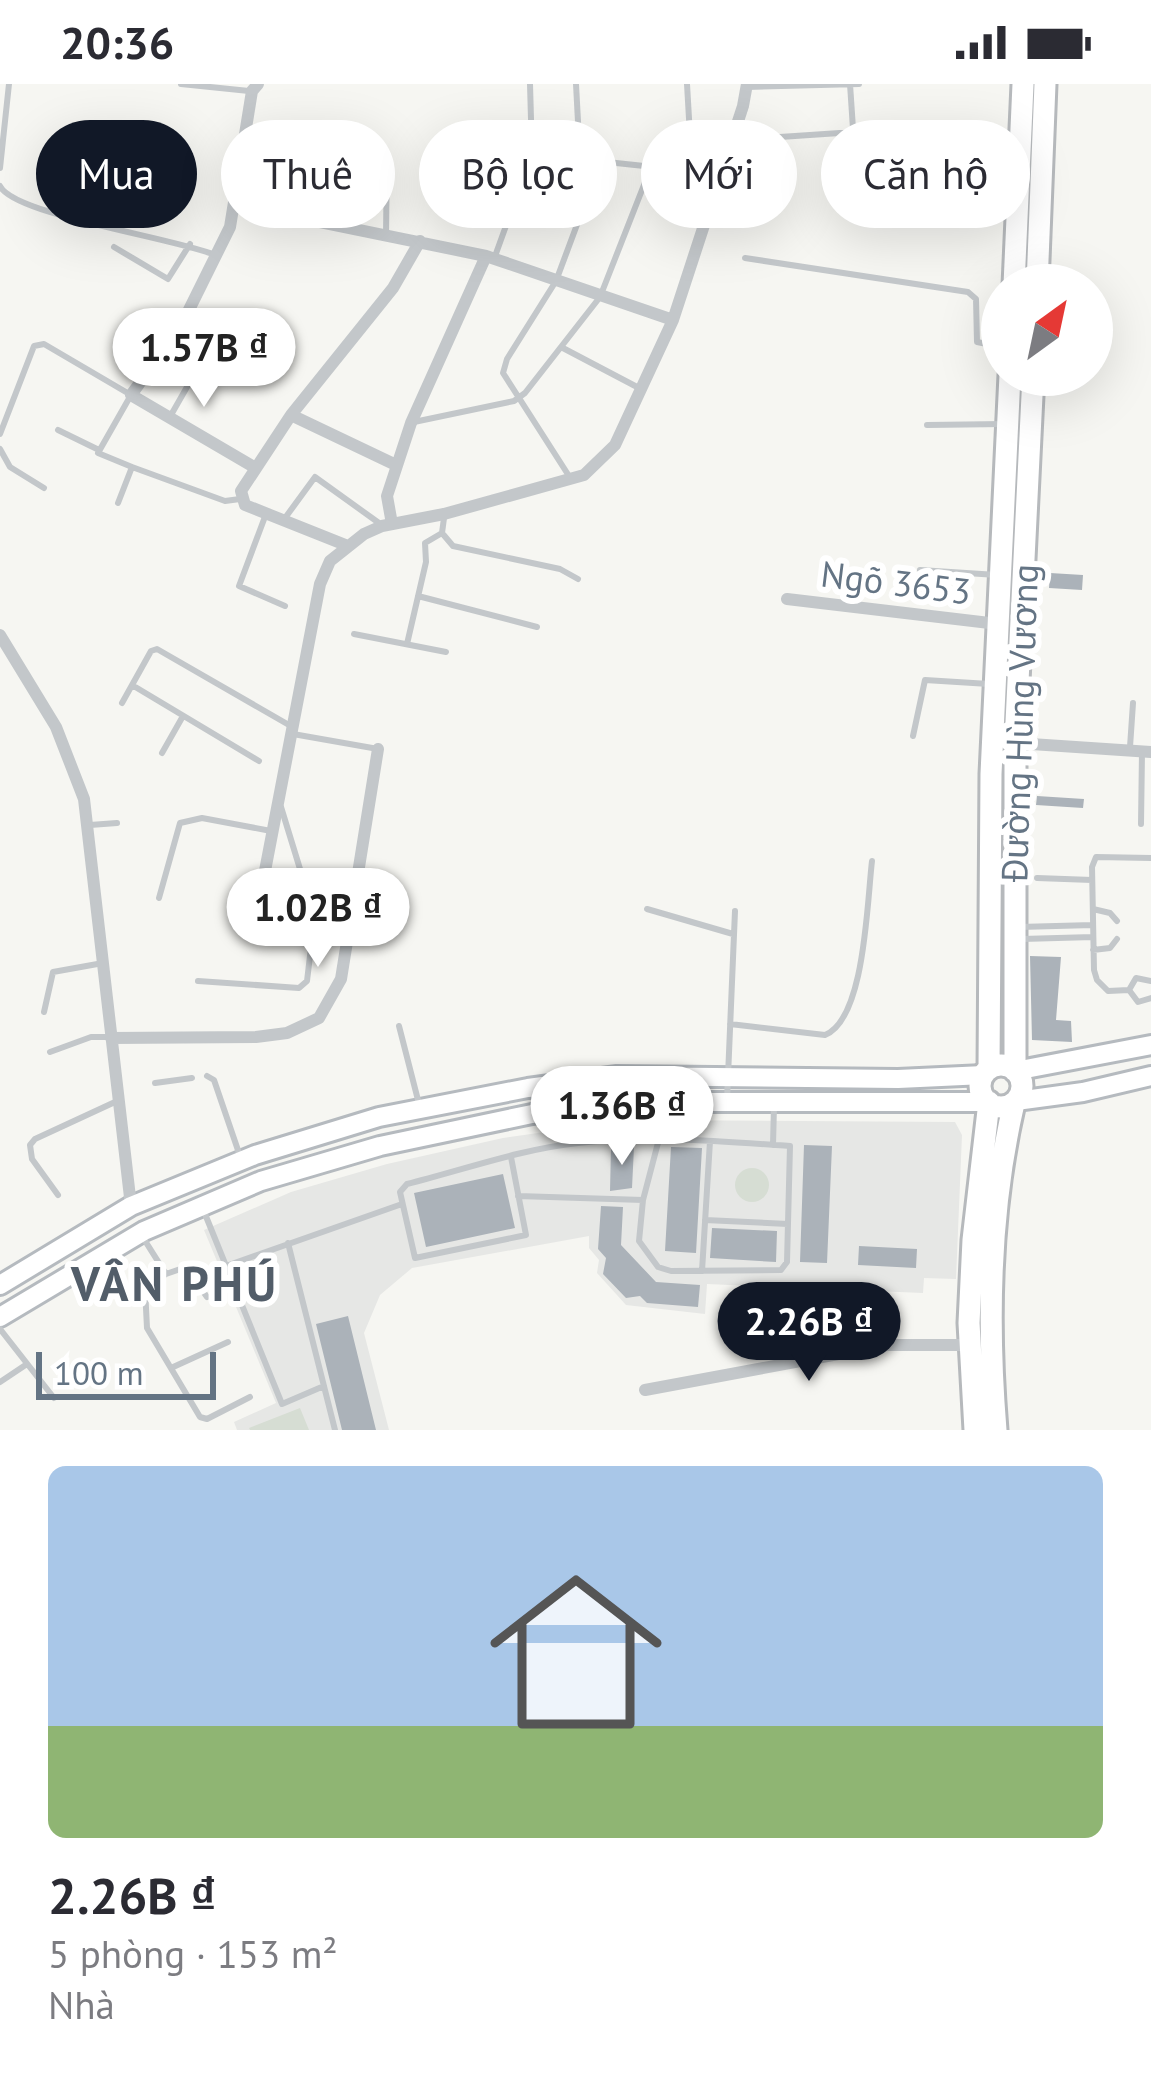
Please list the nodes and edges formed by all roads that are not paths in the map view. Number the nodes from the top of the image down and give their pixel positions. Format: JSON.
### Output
{"nodes":[{"id":1,"x":9,"y":84,"type":"edge"},
{"id":2,"x":181,"y":84,"type":"edge"},
{"id":3,"x":530,"y":84,"type":"edge"},
{"id":4,"x":576,"y":84,"type":"edge"},
{"id":5,"x":687,"y":84,"type":"edge"},
{"id":6,"x":844,"y":84,"type":"edge"},
{"id":7,"x":859,"y":84,"type":"edge"},
{"id":8,"x":1023,"y":84,"type":"edge"},
{"id":9,"x":1045,"y":84,"type":"edge"},
{"id":10,"x":747,"y":85,"type":"edge"},
{"id":11,"x":255,"y":88,"type":"edge"},
{"id":12,"x":250,"y":120,"type":"edge"},
{"id":13,"x":531,"y":120,"type":"edge"},
{"id":14,"x":578,"y":120,"type":"edge"},
{"id":15,"x":689,"y":120,"type":"edge"},
{"id":16,"x":737,"y":120,"type":"edge"},
{"id":17,"x":851,"y":120,"type":"edge"},
{"id":18,"x":0,"y":168,"type":"edge"},
{"id":19,"x":0,"y":186,"type":"edge"},
{"id":20,"x":641,"y":192,"type":"edge"},
{"id":21,"x":227,"y":228,"type":"edge"},
{"id":22,"x":351,"y":228,"type":"edge"},
{"id":23,"x":386,"y":228,"type":"edge"},
{"id":24,"x":502,"y":228,"type":"edge"},
{"id":25,"x":576,"y":228,"type":"edge"},
{"id":26,"x":703,"y":228,"type":"edge"},
{"id":27,"x":386,"y":235,"type":"junction"},
{"id":28,"x":420,"y":242,"type":"junction"},
{"id":29,"x":190,"y":244,"type":"junction"},
{"id":30,"x":114,"y":247,"type":"dead end"},
{"id":31,"x":216,"y":255,"type":"junction"},
{"id":32,"x":490,"y":258,"type":"junction"},
{"id":33,"x":745,"y":258,"type":"dead end"},
{"id":34,"x":1015,"y":264,"type":"edge"},
{"id":35,"x":1038,"y":264,"type":"edge"},
{"id":36,"x":556,"y":281,"type":"junction"},
{"id":37,"x":600,"y":297,"type":"junction"},
{"id":38,"x":673,"y":320,"type":"junction"},
{"id":39,"x":180,"y":328,"type":"junction"},
{"id":40,"x":981,"y":343,"type":"edge"},
{"id":41,"x":561,"y":347,"type":"junction"},
{"id":42,"x":229,"y":356,"type":"dead end"},
{"id":43,"x":187,"y":387,"type":"dead end"},
{"id":44,"x":642,"y":389,"type":"junction"},
{"id":45,"x":130,"y":395,"type":"junction"},
{"id":46,"x":1009,"y":396,"type":"edge"},
{"id":47,"x":1032,"y":396,"type":"edge"},
{"id":48,"x":519,"y":398,"type":"junction"},
{"id":49,"x":291,"y":415,"type":"junction"},
{"id":50,"x":170,"y":418,"type":"junction"},
{"id":51,"x":411,"y":423,"type":"junction"},
{"id":52,"x":927,"y":424,"type":"dead end"},
{"id":53,"x":1008,"y":424,"type":"junction"},
{"id":54,"x":58,"y":430,"type":"dead end"},
{"id":55,"x":0,"y":434,"type":"edge"},
{"id":56,"x":0,"y":449,"type":"edge"},
{"id":57,"x":99,"y":449,"type":"junction"},
{"id":58,"x":396,"y":465,"type":"junction"},
{"id":59,"x":132,"y":467,"type":"junction"},
{"id":60,"x":254,"y":467,"type":"junction"},
{"id":61,"x":570,"y":479,"type":"junction"},
{"id":62,"x":44,"y":488,"type":"dead end"},
{"id":63,"x":240,"y":500,"type":"junction"},
{"id":64,"x":118,"y":503,"type":"dead end"},
{"id":65,"x":266,"y":514,"type":"junction"},
{"id":66,"x":444,"y":514,"type":"junction"},
{"id":67,"x":283,"y":521,"type":"junction"},
{"id":68,"x":387,"y":525,"type":"junction"},
{"id":69,"x":442,"y":533,"type":"junction"},
{"id":70,"x":348,"y":546,"type":"junction"},
{"id":71,"x":920,"y":570,"type":"dead end"},
{"id":72,"x":1000,"y":575,"type":"junction"},
{"id":73,"x":578,"y":579,"type":"dead end"},
{"id":74,"x":418,"y":596,"type":"junction"},
{"id":75,"x":787,"y":599,"type":"dead end"},
{"id":76,"x":285,"y":606,"type":"dead end"},
{"id":77,"x":998,"y":624,"type":"junction"},
{"id":78,"x":537,"y":627,"type":"dead end"},
{"id":79,"x":353,"y":634,"type":"dead end"},
{"id":80,"x":0,"y":635,"type":"edge"},
{"id":81,"x":406,"y":644,"type":"junction"},
{"id":82,"x":446,"y":652,"type":"dead end"},
{"id":83,"x":994,"y":684,"type":"junction"},
{"id":84,"x":132,"y":685,"type":"junction"},
{"id":85,"x":122,"y":703,"type":"dead end"},
{"id":86,"x":1133,"y":703,"type":"dead end"},
{"id":87,"x":183,"y":716,"type":"junction"},
{"id":88,"x":292,"y":730,"type":"junction"},
{"id":89,"x":913,"y":736,"type":"dead end"},
{"id":90,"x":1015,"y":743,"type":"junction"},
{"id":91,"x":378,"y":749,"type":"joint"},
{"id":92,"x":1141,"y":752,"type":"edge"},
{"id":93,"x":162,"y":753,"type":"dead end"},
{"id":94,"x":259,"y":761,"type":"dead end"},
{"id":95,"x":279,"y":798,"type":"junction"},
{"id":96,"x":117,"y":823,"type":"dead end"},
{"id":97,"x":1141,"y":824,"type":"dead end"},
{"id":98,"x":87,"y":826,"type":"junction"},
{"id":99,"x":272,"y":832,"type":"junction"},
{"id":100,"x":1151,"y":858,"type":"edge"},
{"id":101,"x":872,"y":861,"type":"dead end"},
{"id":102,"x":1036,"y":878,"type":"dead end"},
{"id":103,"x":1092,"y":880,"type":"junction"},
{"id":104,"x":159,"y":898,"type":"dead end"},
{"id":105,"x":1093,"y":909,"type":"junction"},
{"id":106,"x":647,"y":910,"type":"dead end"},
{"id":107,"x":735,"y":911,"type":"dead end"},
{"id":108,"x":1117,"y":921,"type":"dead end"},
{"id":109,"x":255,"y":923,"type":"dead end"},
{"id":110,"x":1093,"y":925,"type":"junction"},
{"id":111,"x":1013,"y":933,"type":"junction"},
{"id":112,"x":733,"y":934,"type":"junction"},
{"id":113,"x":1093,"y":937,"type":"junction"},
{"id":114,"x":1117,"y":939,"type":"dead end"},
{"id":115,"x":1094,"y":950,"type":"junction"},
{"id":116,"x":103,"y":963,"type":"junction"},
{"id":117,"x":197,"y":981,"type":"dead end"},
{"id":118,"x":1151,"y":981,"type":"edge"},
{"id":119,"x":1129,"y":990,"type":"junction"},
{"id":120,"x":1151,"y":998,"type":"edge"},
{"id":121,"x":44,"y":1012,"type":"dead end"},
{"id":122,"x":730,"y":1024,"type":"junction"},
{"id":123,"x":399,"y":1026,"type":"dead end"},
{"id":124,"x":111,"y":1038,"type":"junction"},
{"id":125,"x":1151,"y":1045,"type":"edge"},
{"id":126,"x":50,"y":1052,"type":"dead end"},
{"id":127,"x":1015,"y":1071,"type":"junction"},
{"id":128,"x":987,"y":1072,"type":"junction"},
{"id":129,"x":207,"y":1076,"type":"dead end"},
{"id":130,"x":728,"y":1076,"type":"junction"},
{"id":131,"x":1151,"y":1076,"type":"edge"},
{"id":132,"x":192,"y":1078,"type":"dead end"},
{"id":133,"x":155,"y":1083,"type":"dead end"},
{"id":134,"x":119,"y":1100,"type":"junction"},
{"id":135,"x":989,"y":1102,"type":"junction"},
{"id":136,"x":1015,"y":1102,"type":"junction"},
{"id":137,"x":728,"y":1103,"type":"junction"},
{"id":138,"x":774,"y":1104,"type":"junction"},
{"id":139,"x":420,"y":1109,"type":"junction"},
{"id":140,"x":659,"y":1139,"type":"junction"},
{"id":141,"x":710,"y":1141,"type":"junction"},
{"id":142,"x":772,"y":1145,"type":"junction"},
{"id":143,"x":511,"y":1157,"type":"junction"},
{"id":144,"x":242,"y":1160,"type":"junction"},
{"id":145,"x":58,"y":1196,"type":"dead end"},
{"id":146,"x":518,"y":1196,"type":"junction"},
{"id":147,"x":643,"y":1200,"type":"junction"},
{"id":148,"x":403,"y":1204,"type":"junction"},
{"id":149,"x":131,"y":1206,"type":"junction"},
{"id":150,"x":202,"y":1206,"type":"junction"},
{"id":151,"x":705,"y":1220,"type":"junction"},
{"id":152,"x":788,"y":1224,"type":"junction"},
{"id":153,"x":94,"y":1225,"type":"junction"},
{"id":154,"x":140,"y":1233,"type":"junction"},
{"id":155,"x":288,"y":1243,"type":"junction"},
{"id":156,"x":110,"y":1249,"type":"junction"},
{"id":157,"x":226,"y":1266,"type":"junction"},
{"id":158,"x":702,"y":1271,"type":"junction"},
{"id":159,"x":166,"y":1274,"type":"junction"},
{"id":160,"x":0,"y":1285,"type":"edge"},
{"id":161,"x":207,"y":1297,"type":"dead end"},
{"id":162,"x":0,"y":1317,"type":"edge"},
{"id":163,"x":0,"y":1329,"type":"edge"},
{"id":164,"x":227,"y":1342,"type":"dead end"},
{"id":165,"x":970,"y":1346,"type":"junction"},
{"id":166,"x":27,"y":1364,"type":"junction"},
{"id":167,"x":170,"y":1368,"type":"junction"},
{"id":168,"x":0,"y":1382,"type":"edge"},
{"id":169,"x":324,"y":1387,"type":"junction"},
{"id":170,"x":645,"y":1390,"type":"dead end"},
{"id":171,"x":250,"y":1396,"type":"dead end"},
{"id":172,"x":54,"y":1398,"type":"dead end"},
{"id":173,"x":335,"y":1430,"type":"edge"},
{"id":174,"x":975,"y":1430,"type":"edge"},
{"id":175,"x":996,"y":1430,"type":"edge"}],
"edges":[{"from":1,"to":18,"type":"lane"},
{"from":2,"to":11,"type":"lane"},
{"from":3,"to":13,"type":"lane"},
{"from":4,"to":14,"type":"lane"},
{"from":5,"to":15,"type":"lane"},
{"from":6,"to":7,"type":"lane"},
{"from":6,"to":10,"type":"lane"},
{"from":6,"to":17,"type":"lane"},
{"from":8,"to":34,"type":"highway"},
{"from":9,"to":35,"type":"highway"},
{"from":10,"to":16,"type":"street"},
{"from":11,"to":12,"type":"street"},
{"from":19,"to":29,"type":"lane"},
{"from":20,"to":37,"type":"lane"},
{"from":21,"to":31,"type":"street"},
{"from":22,"to":27,"type":"street"},
{"from":23,"to":27,"type":"lane"},
{"from":24,"to":32,"type":"lane"},
{"from":25,"to":36,"type":"lane"},
{"from":26,"to":38,"type":"street"},
{"from":27,"to":28,"type":"street"},
{"from":28,"to":32,"type":"street"},
{"from":28,"to":49,"type":"street"},
{"from":29,"to":30,"type":"lane"},
{"from":29,"to":31,"type":"lane"},
{"from":31,"to":39,"type":"street"},
{"from":32,"to":36,"type":"street"},
{"from":32,"to":51,"type":"street"},
{"from":33,"to":40,"type":"lane"},
{"from":36,"to":37,"type":"street"},
{"from":36,"to":48,"type":"lane"},
{"from":37,"to":38,"type":"street"},
{"from":37,"to":41,"type":"lane"},
{"from":38,"to":44,"type":"street"},
{"from":39,"to":42,"type":"lane"},
{"from":39,"to":45,"type":"street"},
{"from":41,"to":44,"type":"lane"},
{"from":41,"to":48,"type":"lane"},
{"from":43,"to":50,"type":"lane"},
{"from":44,"to":61,"type":"street"},
{"from":45,"to":50,"type":"street"},
{"from":45,"to":55,"type":"lane"},
{"from":45,"to":57,"type":"lane"},
{"from":46,"to":53,"type":"highway","name":"Đường Hùng Vương"},
{"from":47,"to":90,"type":"highway","name":"Đường Hùng Vương"},
{"from":48,"to":51,"type":"lane"},
{"from":48,"to":61,"type":"lane"},
{"from":49,"to":58,"type":"street"},
{"from":49,"to":60,"type":"street"},
{"from":50,"to":60,"type":"street"},
{"from":51,"to":58,"type":"street"},
{"from":52,"to":53,"type":"lane"},
{"from":53,"to":72,"type":"highway","name":"Đường Hùng Vương"},
{"from":54,"to":57,"type":"lane"},
{"from":56,"to":62,"type":"lane"},
{"from":57,"to":59,"type":"lane"},
{"from":58,"to":68,"type":"street"},
{"from":59,"to":63,"type":"lane"},
{"from":59,"to":64,"type":"lane"},
{"from":60,"to":63,"type":"street"},
{"from":61,"to":66,"type":"street"},
{"from":63,"to":65,"type":"street"},
{"from":65,"to":67,"type":"street"},
{"from":65,"to":76,"type":"lane"},
{"from":66,"to":68,"type":"street"},
{"from":66,"to":69,"type":"lane"},
{"from":67,"to":68,"type":"lane"},
{"from":67,"to":70,"type":"street"},
{"from":68,"to":70,"type":"street"},
{"from":69,"to":73,"type":"lane"},
{"from":69,"to":74,"type":"lane"},
{"from":70,"to":88,"type":"street"},
{"from":71,"to":72,"type":"lane"},
{"from":72,"to":77,"type":"highway","name":"Đường Hùng Vương"},
{"from":74,"to":78,"type":"lane"},
{"from":74,"to":81,"type":"lane"},
{"from":75,"to":77,"type":"street","name":"Ngõ 3653"},
{"from":77,"to":83,"type":"highway","name":"Đường Hùng Vương"},
{"from":79,"to":81,"type":"lane"},
{"from":80,"to":98,"type":"street"},
{"from":81,"to":82,"type":"lane"},
{"from":83,"to":89,"type":"lane"},
{"from":83,"to":128,"type":"highway","name":"Đường Hùng Vương"},
{"from":84,"to":85,"type":"lane"},
{"from":84,"to":87,"type":"lane"},
{"from":84,"to":88,"type":"lane"},
{"from":86,"to":92,"type":"lane"},
{"from":87,"to":93,"type":"lane"},
{"from":87,"to":94,"type":"lane"},
{"from":88,"to":91,"type":"lane"},
{"from":88,"to":95,"type":"street"},
{"from":90,"to":92,"type":"street"},
{"from":90,"to":111,"type":"highway","name":"Đường Hùng Vương"},
{"from":91,"to":124,"type":"street"},
{"from":92,"to":97,"type":"lane"},
{"from":95,"to":99,"type":"street"},
{"from":95,"to":117,"type":"lane"},
{"from":96,"to":98,"type":"lane"},
{"from":98,"to":116,"type":"street"},
{"from":99,"to":104,"type":"lane"},
{"from":99,"to":109,"type":"street"},
{"from":100,"to":103,"type":"lane"},
{"from":101,"to":122,"type":"lane"},
{"from":102,"to":103,"type":"lane"},
{"from":103,"to":105,"type":"lane"},
{"from":105,"to":108,"type":"lane"},
{"from":105,"to":110,"type":"lane"},
{"from":106,"to":112,"type":"lane"},
{"from":107,"to":112,"type":"lane"},
{"from":110,"to":111,"type":"lane"},
{"from":110,"to":113,"type":"lane"},
{"from":111,"to":113,"type":"lane"},
{"from":111,"to":127,"type":"highway","name":"Đường Hùng Vương"},
{"from":112,"to":122,"type":"lane"},
{"from":113,"to":115,"type":"lane"},
{"from":114,"to":115,"type":"lane"},
{"from":115,"to":119,"type":"lane"},
{"from":116,"to":121,"type":"lane"},
{"from":116,"to":124,"type":"street"},
{"from":118,"to":119,"type":"lane"},
{"from":119,"to":120,"type":"lane"},
{"from":122,"to":130,"type":"lane"},
{"from":123,"to":139,"type":"lane"},
{"from":124,"to":126,"type":"lane"},
{"from":124,"to":134,"type":"street"},
{"from":125,"to":127,"type":"main road"},
{"from":127,"to":128,"type":"highway"},
{"from":127,"to":136,"type":"highway"},
{"from":128,"to":130,"type":"main road"},
{"from":128,"to":135,"type":"highway"},
{"from":129,"to":144,"type":"lane"},
{"from":130,"to":137,"type":"lane"},
{"from":130,"to":139,"type":"main road"},
{"from":131,"to":136,"type":"main road"},
{"from":132,"to":133,"type":"lane"},
{"from":134,"to":145,"type":"lane"},
{"from":134,"to":149,"type":"street"},
{"from":135,"to":136,"type":"highway"},
{"from":135,"to":138,"type":"main road"},
{"from":135,"to":165,"type":"highway"},
{"from":136,"to":175,"type":"highway"},
{"from":137,"to":138,"type":"main road"},
{"from":137,"to":150,"type":"main road"},
{"from":138,"to":142,"type":"lane"},
{"from":139,"to":144,"type":"main road"},
{"from":140,"to":141,"type":"lane"},
{"from":140,"to":143,"type":"lane"},
{"from":140,"to":147,"type":"lane"},
{"from":141,"to":142,"type":"lane"},
{"from":141,"to":151,"type":"lane"},
{"from":142,"to":152,"type":"lane"},
{"from":143,"to":146,"type":"lane"},
{"from":143,"to":148,"type":"lane"},
{"from":144,"to":149,"type":"main road"},
{"from":146,"to":147,"type":"lane"},
{"from":146,"to":148,"type":"lane"},
{"from":147,"to":158,"type":"lane"},
{"from":148,"to":155,"type":"lane"},
{"from":149,"to":153,"type":"main road"},
{"from":150,"to":154,"type":"main road"},
{"from":150,"to":157,"type":"lane"},
{"from":151,"to":152,"type":"lane"},
{"from":151,"to":158,"type":"lane"},
{"from":152,"to":158,"type":"lane"},
{"from":153,"to":156,"type":"main road"},
{"from":153,"to":160,"type":"main road"},
{"from":154,"to":156,"type":"main road"},
{"from":154,"to":159,"type":"lane"},
{"from":155,"to":157,"type":"lane"},
{"from":155,"to":169,"type":"lane"},
{"from":156,"to":162,"type":"main road"},
{"from":157,"to":169,"type":"lane"},
{"from":159,"to":161,"type":"lane"},
{"from":159,"to":167,"type":"lane"},
{"from":163,"to":166,"type":"lane"},
{"from":164,"to":167,"type":"lane"},
{"from":165,"to":170,"type":"street"},
{"from":165,"to":174,"type":"highway"},
{"from":166,"to":168,"type":"lane"},
{"from":166,"to":172,"type":"lane"},
{"from":167,"to":171,"type":"lane"},
{"from":169,"to":173,"type":"lane"}]}
